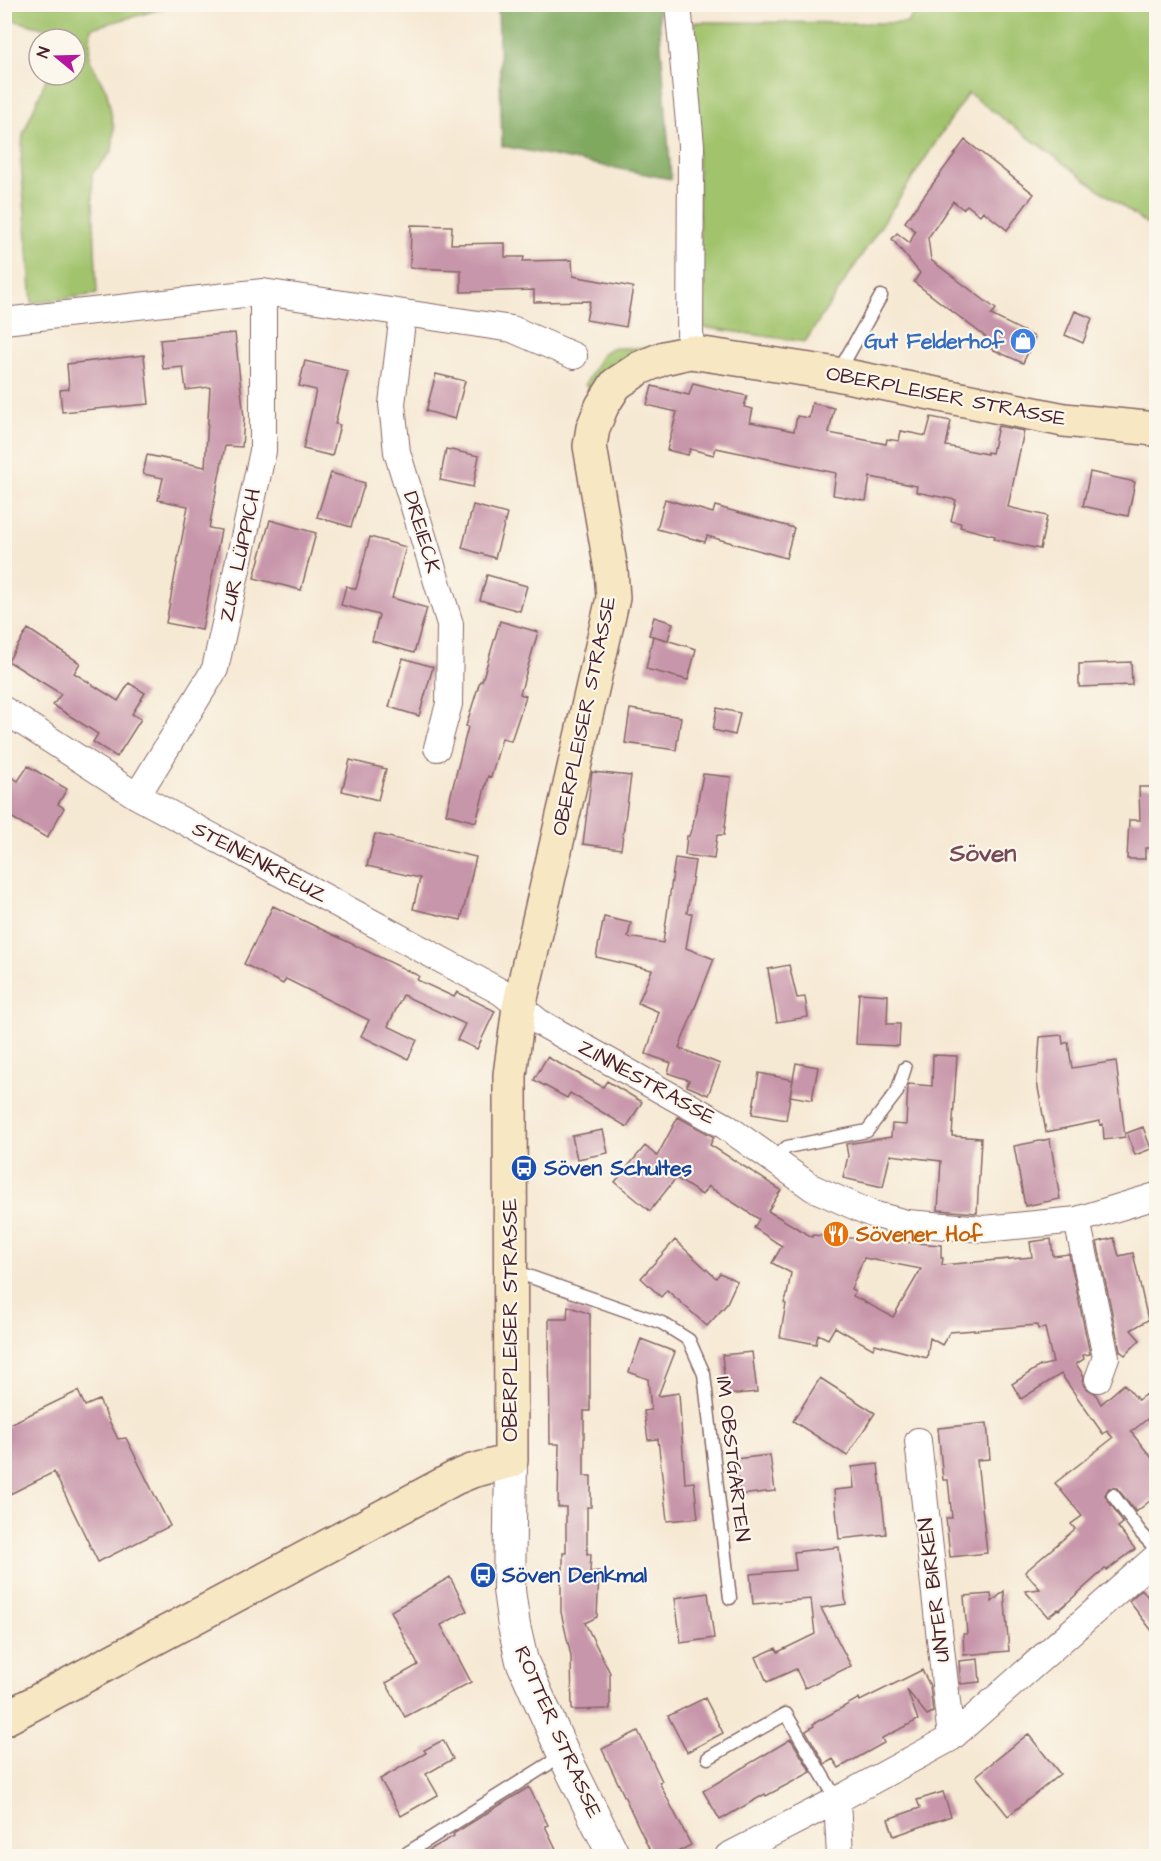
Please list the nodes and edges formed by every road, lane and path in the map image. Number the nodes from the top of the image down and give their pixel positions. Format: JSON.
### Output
{"nodes":[{"id":1,"x":678,"y":4,"type":"edge"},
{"id":2,"x":263,"y":292,"type":"junction"},
{"id":3,"x":881,"y":296,"type":"dead end"},
{"id":4,"x":403,"y":314,"type":"junction"},
{"id":5,"x":4,"y":321,"type":"edge"},
{"id":6,"x":690,"y":352,"type":"junction"},
{"id":7,"x":574,"y":356,"type":"dead end"},
{"id":8,"x":837,"y":374,"type":"junction"},
{"id":9,"x":1156,"y":429,"type":"edge"},
{"id":10,"x":4,"y":710,"type":"edge"},
{"id":11,"x":436,"y":748,"type":"dead end"},
{"id":12,"x":137,"y":796,"type":"junction"},
{"id":13,"x":519,"y":1007,"type":"junction"},
{"id":14,"x":904,"y":1068,"type":"dead end"},
{"id":15,"x":774,"y":1159,"type":"junction"},
{"id":16,"x":1156,"y":1196,"type":"edge"},
{"id":17,"x":1077,"y":1220,"type":"junction"},
{"id":18,"x":510,"y":1276,"type":"junction"},
{"id":19,"x":1098,"y":1379,"type":"dead end"},
{"id":20,"x":918,"y":1441,"type":"dead end"},
{"id":21,"x":511,"y":1461,"type":"junction"},
{"id":22,"x":1113,"y":1495,"type":"dead end"},
{"id":23,"x":1156,"y":1549,"type":"edge"},
{"id":24,"x":1156,"y":1557,"type":"edge"},
{"id":25,"x":730,"y":1598,"type":"dead end"},
{"id":26,"x":4,"y":1719,"type":"edge"},
{"id":27,"x":951,"y":1738,"type":"junction"},
{"id":28,"x":564,"y":1755,"type":"junction"},
{"id":29,"x":708,"y":1758,"type":"dead end"},
{"id":30,"x":837,"y":1800,"type":"junction"},
{"id":31,"x":407,"y":1853,"type":"dead end"},
{"id":32,"x":614,"y":1857,"type":"edge"},
{"id":33,"x":728,"y":1857,"type":"edge"},
{"id":34,"x":840,"y":1857,"type":"edge"}],
"edges":[{"from":1,"to":6,"type":"street"},
{"from":2,"to":4,"type":"street"},
{"from":2,"to":5,"type":"street"},
{"from":2,"to":12,"type":"street","name":"ZUR LÜPPICH"},
{"from":3,"to":8,"type":"lane"},
{"from":4,"to":7,"type":"street"},
{"from":4,"to":11,"type":"street","name":"DREIECK"},
{"from":6,"to":8,"type":"main road","name":"OBERPLEISER STRASSE"},
{"from":6,"to":13,"type":"main road","name":"OBERPLEISER STRASSE"},
{"from":8,"to":9,"type":"main road","name":"OBERPLEISER STRASSE"},
{"from":10,"to":12,"type":"street","name":"STEINENKREUZ"},
{"from":12,"to":13,"type":"street","name":"STEINENKREUZ"},
{"from":13,"to":15,"type":"street","name":"ZINNESTRASSE"},
{"from":13,"to":18,"type":"main road","name":"OBERPLEISER STRASSE"},
{"from":14,"to":15,"type":"lane"},
{"from":15,"to":17,"type":"street","name":"ZINNESTRASSE"},
{"from":16,"to":17,"type":"street","name":"ZINNESTRASSE"},
{"from":17,"to":19,"type":"street"},
{"from":18,"to":21,"type":"main road","name":"OBERPLEISER STRASSE"},
{"from":18,"to":25,"type":"lane","name":"IM OBSTGARTEN"},
{"from":20,"to":27,"type":"street","name":"UNTER BIRKEN"},
{"from":21,"to":26,"type":"main road"},
{"from":21,"to":28,"type":"street","name":"ROTTER STRASSE"},
{"from":22,"to":23,"type":"lane"},
{"from":24,"to":27,"type":"street"},
{"from":27,"to":30,"type":"street"},
{"from":28,"to":31,"type":"lane"},
{"from":28,"to":32,"type":"street","name":"ROTTER STRASSE"},
{"from":29,"to":30,"type":"lane"},
{"from":30,"to":33,"type":"street"},
{"from":30,"to":34,"type":"street"}]}
